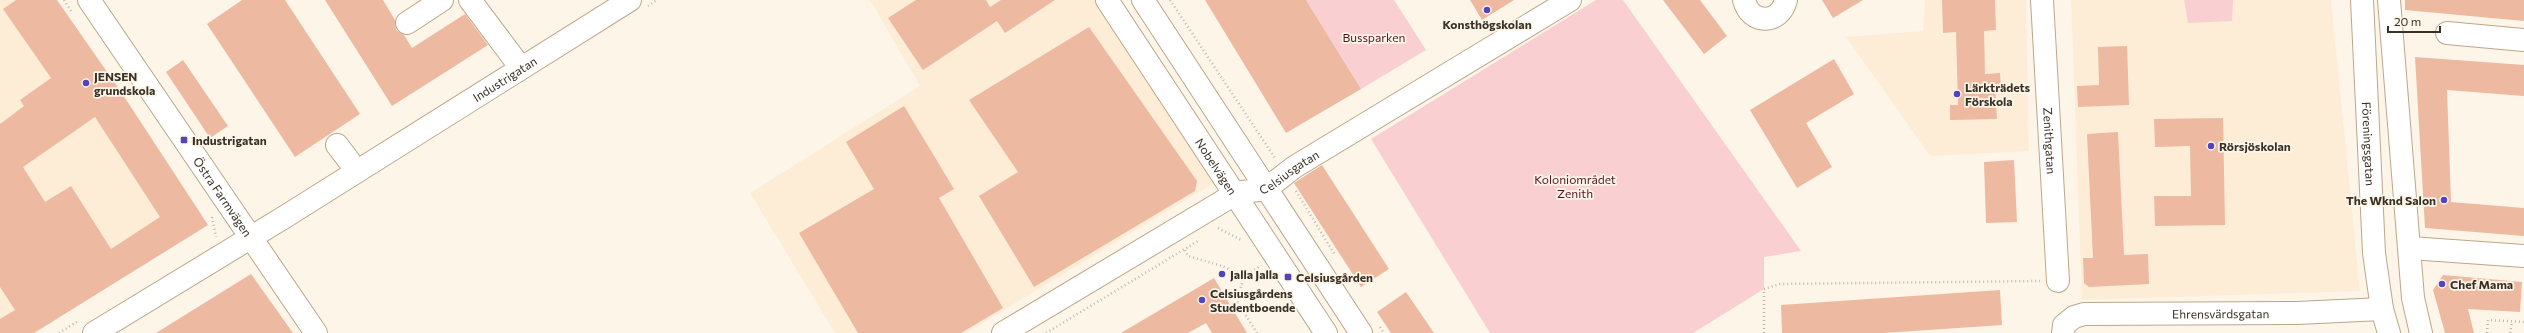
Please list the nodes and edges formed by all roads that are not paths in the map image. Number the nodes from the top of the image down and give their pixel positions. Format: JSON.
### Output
{"nodes":[{"id":1,"x":89,"y":0,"type":"edge"},
{"id":2,"x":442,"y":0,"type":"edge"},
{"id":3,"x":470,"y":0,"type":"edge"},
{"id":4,"x":630,"y":0,"type":"edge"},
{"id":5,"x":1107,"y":0,"type":"edge"},
{"id":6,"x":1144,"y":0,"type":"edge"},
{"id":7,"x":1570,"y":0,"type":"edge"},
{"id":8,"x":1744,"y":0,"type":"edge"},
{"id":9,"x":2042,"y":0,"type":"edge"},
{"id":10,"x":2362,"y":0,"type":"edge"},
{"id":11,"x":2388,"y":0,"type":"edge"},
{"id":12,"x":1789,"y":2,"type":"edge"},
{"id":13,"x":407,"y":23,"type":"dead end"},
{"id":14,"x":2447,"y":33,"type":"dead end"},
{"id":15,"x":2524,"y":40,"type":"edge"},
{"id":16,"x":521,"y":68,"type":"junction"},
{"id":17,"x":337,"y":145,"type":"dead end"},
{"id":18,"x":350,"y":162,"type":"dead end"},
{"id":19,"x":1266,"y":187,"type":"junction"},
{"id":20,"x":1234,"y":194,"type":"junction"},
{"id":21,"x":250,"y":238,"type":"junction"},
{"id":22,"x":2410,"y":248,"type":"junction"},
{"id":23,"x":2524,"y":256,"type":"edge"},
{"id":24,"x":2058,"y":281,"type":"road end"},
{"id":25,"x":2382,"y":309,"type":"junction"},
{"id":26,"x":2063,"y":329,"type":"edge"},
{"id":27,"x":1010,"y":331,"type":"edge"},
{"id":28,"x":94,"y":333,"type":"edge"},
{"id":29,"x":316,"y":333,"type":"edge"},
{"id":30,"x":1326,"y":333,"type":"edge"},
{"id":31,"x":1361,"y":333,"type":"edge"},
{"id":32,"x":2389,"y":333,"type":"edge"},
{"id":33,"x":2421,"y":333,"type":"edge"}],
"edges":[{"from":1,"to":21,"type":"street","name":"Östra Farmvägen"},
{"from":2,"to":13,"type":"street"},
{"from":3,"to":16,"type":"street"},
{"from":4,"to":16,"type":"street","name":"Industrigatan"},
{"from":5,"to":20,"type":"street","name":"Nobelvägen"},
{"from":6,"to":19,"type":"street"},
{"from":7,"to":19,"type":"street","name":"Celsiusgatan"},
{"from":8,"to":12,"type":"street"},
{"from":9,"to":24,"type":"street","name":"Zenithgatan"},
{"from":10,"to":25,"type":"street","name":"Föreningsgatan"},
{"from":11,"to":22,"type":"street"},
{"from":14,"to":15,"type":"street"},
{"from":16,"to":21,"type":"street","name":"Industrigatan"},
{"from":17,"to":18,"type":"street"},
{"from":19,"to":20,"type":"street","name":"Celsiusgatan"},
{"from":19,"to":31,"type":"street"},
{"from":20,"to":27,"type":"street","name":"Celsiusgatan"},
{"from":20,"to":30,"type":"street","name":"Nobelvägen"},
{"from":21,"to":28,"type":"street","name":"Industrigatan"},
{"from":21,"to":29,"type":"street","name":"Östra Farmvägen"},
{"from":22,"to":23,"type":"street"},
{"from":22,"to":33,"type":"street"},
{"from":25,"to":26,"type":"street","name":"Ehrensvärdsgatan"},
{"from":25,"to":32,"type":"street","name":"Föreningsgatan"}]}
